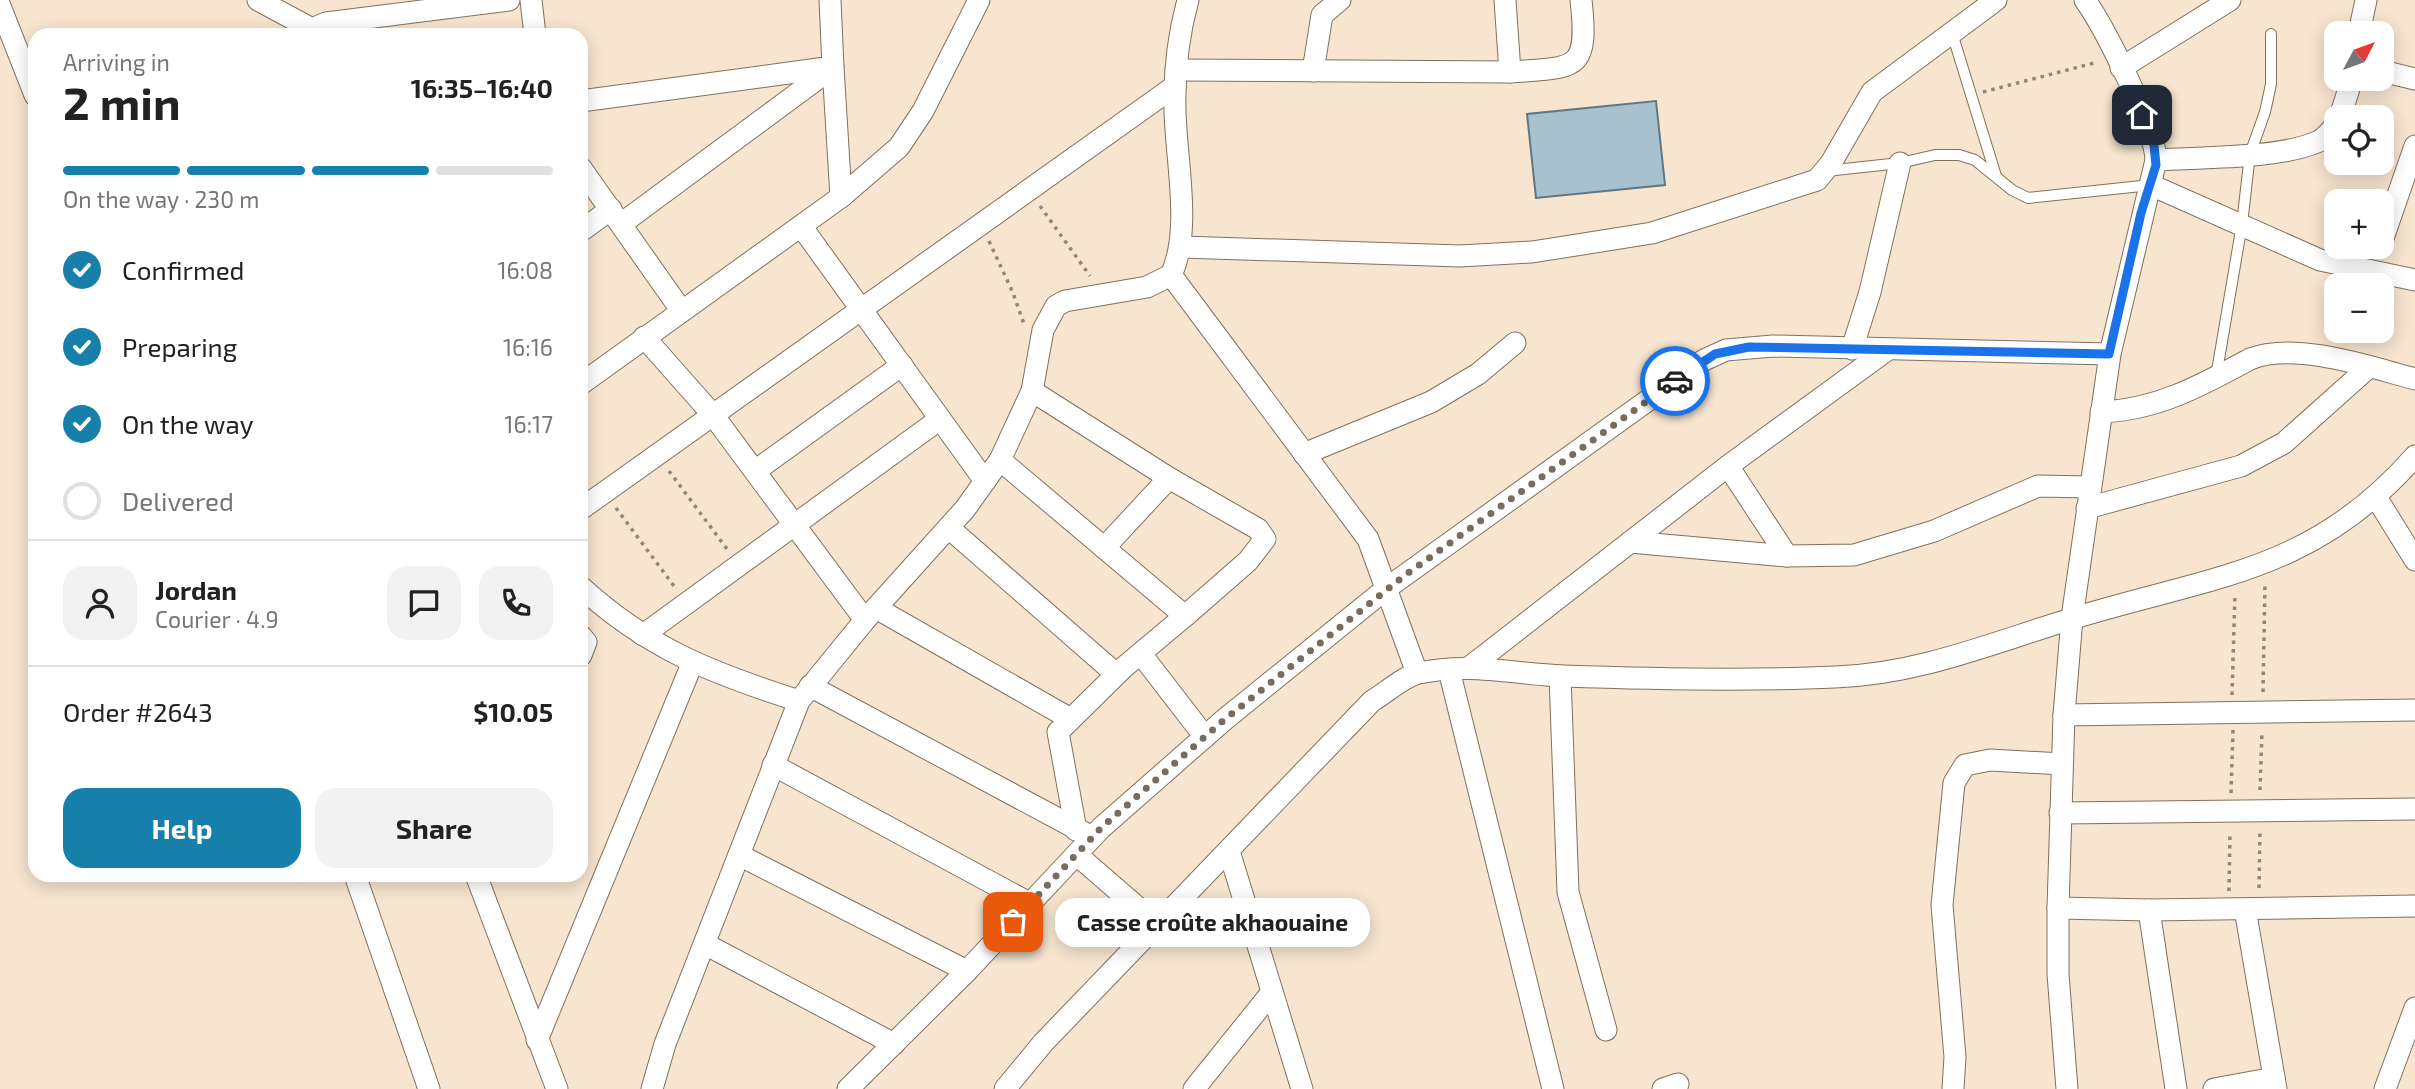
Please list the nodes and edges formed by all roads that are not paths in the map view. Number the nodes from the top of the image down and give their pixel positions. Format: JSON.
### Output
{"nodes":[{"id":1,"x":258,"y":0,"type":"edge"},
{"id":2,"x":509,"y":0,"type":"edge"},
{"id":3,"x":531,"y":0,"type":"edge"},
{"id":4,"x":830,"y":0,"type":"edge"},
{"id":5,"x":979,"y":0,"type":"edge"},
{"id":6,"x":1188,"y":0,"type":"edge"},
{"id":7,"x":1340,"y":0,"type":"edge"},
{"id":8,"x":1505,"y":0,"type":"edge"},
{"id":9,"x":1581,"y":0,"type":"edge"},
{"id":10,"x":1996,"y":0,"type":"edge"},
{"id":11,"x":2230,"y":0,"type":"edge"},
{"id":12,"x":2366,"y":0,"type":"edge"},
{"id":13,"x":2090,"y":2,"type":"edge"},
{"id":14,"x":0,"y":6,"type":"edge"},
{"id":15,"x":404,"y":6,"type":"edge"},
{"id":16,"x":2362,"y":21,"type":"edge"},
{"id":17,"x":304,"y":28,"type":"edge"},
{"id":18,"x":317,"y":28,"type":"edge"},
{"id":19,"x":535,"y":28,"type":"edge"},
{"id":20,"x":1952,"y":33,"type":"junction"},
{"id":21,"x":2271,"y":34,"type":"dead end"},
{"id":22,"x":2119,"y":62,"type":"junction"},
{"id":23,"x":833,"y":67,"type":"junction"},
{"id":24,"x":1312,"y":71,"type":"junction"},
{"id":25,"x":1510,"y":72,"type":"junction"},
{"id":26,"x":2394,"y":74,"type":"edge"},
{"id":27,"x":28,"y":77,"type":"edge"},
{"id":28,"x":1176,"y":78,"type":"junction"},
{"id":29,"x":2415,"y":79,"type":"edge"},
{"id":30,"x":588,"y":100,"type":"edge"},
{"id":31,"x":2324,"y":136,"type":"edge"},
{"id":32,"x":2415,"y":146,"type":"edge"},
{"id":33,"x":2250,"y":154,"type":"junction"},
{"id":34,"x":2156,"y":160,"type":"junction"},
{"id":35,"x":1900,"y":163,"type":"junction"},
{"id":36,"x":1826,"y":171,"type":"junction"},
{"id":37,"x":1996,"y":176,"type":"junction"},
{"id":38,"x":588,"y":178,"type":"edge"},
{"id":39,"x":2151,"y":185,"type":"junction"},
{"id":40,"x":841,"y":197,"type":"junction"},
{"id":41,"x":2394,"y":206,"type":"edge"},
{"id":42,"x":616,"y":217,"type":"junction"},
{"id":43,"x":2242,"y":224,"type":"junction"},
{"id":44,"x":801,"y":226,"type":"junction"},
{"id":45,"x":588,"y":228,"type":"edge"},
{"id":46,"x":1182,"y":247,"type":"junction"},
{"id":47,"x":2376,"y":259,"type":"edge"},
{"id":48,"x":2371,"y":271,"type":"junction"},
{"id":49,"x":1171,"y":275,"type":"junction"},
{"id":50,"x":2415,"y":280,"type":"edge"},
{"id":51,"x":861,"y":308,"type":"junction"},
{"id":52,"x":681,"y":310,"type":"junction"},
{"id":53,"x":644,"y":337,"type":"junction"},
{"id":54,"x":1515,"y":342,"type":"dead end"},
{"id":55,"x":1852,"y":349,"type":"junction"},
{"id":56,"x":1887,"y":350,"type":"junction"},
{"id":57,"x":2109,"y":354,"type":"junction"},
{"id":58,"x":902,"y":365,"type":"junction"},
{"id":59,"x":2369,"y":367,"type":"junction"},
{"id":60,"x":2216,"y":377,"type":"junction"},
{"id":61,"x":588,"y":379,"type":"edge"},
{"id":62,"x":2415,"y":379,"type":"edge"},
{"id":63,"x":1032,"y":391,"type":"junction"},
{"id":64,"x":2101,"y":412,"type":"junction"},
{"id":65,"x":713,"y":415,"type":"junction"},
{"id":66,"x":940,"y":419,"type":"junction"},
{"id":67,"x":1304,"y":454,"type":"junction"},
{"id":68,"x":2415,"y":456,"type":"edge"},
{"id":69,"x":1000,"y":460,"type":"junction"},
{"id":70,"x":1728,"y":466,"type":"junction"},
{"id":71,"x":755,"y":471,"type":"junction"},
{"id":72,"x":1169,"y":478,"type":"junction"},
{"id":73,"x":985,"y":481,"type":"junction"},
{"id":74,"x":2088,"y":497,"type":"junction"},
{"id":75,"x":2376,"y":497,"type":"junction"},
{"id":76,"x":588,"y":504,"type":"edge"},
{"id":77,"x":794,"y":523,"type":"junction"},
{"id":78,"x":949,"y":528,"type":"junction"},
{"id":79,"x":1630,"y":542,"type":"junction"},
{"id":80,"x":1104,"y":548,"type":"junction"},
{"id":81,"x":1787,"y":556,"type":"junction"},
{"id":82,"x":2415,"y":560,"type":"edge"},
{"id":83,"x":1387,"y":589,"type":"junction"},
{"id":84,"x":588,"y":593,"type":"edge"},
{"id":85,"x":871,"y":614,"type":"junction"},
{"id":86,"x":1185,"y":616,"type":"junction"},
{"id":87,"x":2071,"y":618,"type":"junction"},
{"id":88,"x":643,"y":635,"type":"junction"},
{"id":89,"x":1140,"y":653,"type":"junction"},
{"id":90,"x":692,"y":664,"type":"junction"},
{"id":91,"x":1471,"y":666,"type":"junction"},
{"id":92,"x":1449,"y":670,"type":"junction"},
{"id":93,"x":1416,"y":673,"type":"junction"},
{"id":94,"x":1116,"y":674,"type":"junction"},
{"id":95,"x":1560,"y":676,"type":"junction"},
{"id":96,"x":804,"y":693,"type":"junction"},
{"id":97,"x":2415,"y":710,"type":"edge"},
{"id":98,"x":2064,"y":715,"type":"junction"},
{"id":99,"x":1069,"y":718,"type":"junction"},
{"id":100,"x":1205,"y":737,"type":"junction"},
{"id":101,"x":2062,"y":764,"type":"junction"},
{"id":102,"x":773,"y":765,"type":"junction"},
{"id":103,"x":2415,"y":809,"type":"edge"},
{"id":104,"x":2060,"y":813,"type":"junction"},
{"id":105,"x":1084,"y":834,"type":"junction"},
{"id":106,"x":1228,"y":851,"type":"junction"},
{"id":107,"x":739,"y":855,"type":"junction"},
{"id":108,"x":1077,"y":855,"type":"junction"},
{"id":109,"x":357,"y":882,"type":"edge"},
{"id":110,"x":484,"y":882,"type":"edge"},
{"id":111,"x":1031,"y":904,"type":"junction"},
{"id":112,"x":2415,"y":906,"type":"edge"},
{"id":113,"x":2058,"y":908,"type":"junction"},
{"id":114,"x":2244,"y":909,"type":"junction"},
{"id":115,"x":2149,"y":910,"type":"junction"},
{"id":116,"x":1159,"y":926,"type":"junction"},
{"id":117,"x":705,"y":944,"type":"junction"},
{"id":118,"x":967,"y":971,"type":"junction"},
{"id":119,"x":1272,"y":992,"type":"junction"},
{"id":120,"x":2415,"y":1008,"type":"edge"},
{"id":121,"x":1605,"y":1030,"type":"dead end"},
{"id":122,"x":537,"y":1041,"type":"junction"},
{"id":123,"x":894,"y":1044,"type":"junction"},
{"id":124,"x":2275,"y":1083,"type":"edge"},
{"id":125,"x":1010,"y":1086,"type":"edge"},
{"id":126,"x":1297,"y":1086,"type":"edge"},
{"id":127,"x":429,"y":1089,"type":"edge"},
{"id":128,"x":557,"y":1089,"type":"edge"},
{"id":129,"x":652,"y":1089,"type":"edge"},
{"id":130,"x":848,"y":1089,"type":"edge"},
{"id":131,"x":1194,"y":1089,"type":"edge"},
{"id":132,"x":1553,"y":1089,"type":"edge"},
{"id":133,"x":1953,"y":1089,"type":"edge"},
{"id":134,"x":2067,"y":1089,"type":"edge"},
{"id":135,"x":2176,"y":1089,"type":"edge"},
{"id":136,"x":2214,"y":1089,"type":"edge"},
{"id":137,"x":2385,"y":1089,"type":"edge"}],
"edges":[{"from":1,"to":17,"type":"street"},
{"from":2,"to":15,"type":"street"},
{"from":3,"to":19,"type":"street"},
{"from":4,"to":23,"type":"street"},
{"from":5,"to":40,"type":"street"},
{"from":6,"to":28,"type":"street"},
{"from":7,"to":24,"type":"street"},
{"from":8,"to":25,"type":"street"},
{"from":9,"to":25,"type":"street"},
{"from":10,"to":20,"type":"street"},
{"from":11,"to":22,"type":"street"},
{"from":12,"to":16,"type":"street"},
{"from":13,"to":22,"type":"street"},
{"from":14,"to":27,"type":"street"},
{"from":15,"to":18,"type":"street"},
{"from":20,"to":36,"type":"street"},
{"from":20,"to":37,"type":"lane"},
{"from":21,"to":33,"type":"lane"},
{"from":22,"to":34,"type":"street"},
{"from":23,"to":30,"type":"street"},
{"from":23,"to":40,"type":"street"},
{"from":23,"to":42,"type":"street"},
{"from":24,"to":25,"type":"street"},
{"from":24,"to":28,"type":"street"},
{"from":26,"to":29,"type":"street"},
{"from":28,"to":46,"type":"street"},
{"from":28,"to":51,"type":"street"},
{"from":31,"to":33,"type":"street"},
{"from":32,"to":41,"type":"street"},
{"from":33,"to":34,"type":"street"},
{"from":33,"to":43,"type":"lane"},
{"from":34,"to":39,"type":"street"},
{"from":35,"to":36,"type":"lane"},
{"from":35,"to":37,"type":"lane"},
{"from":35,"to":55,"type":"street"},
{"from":36,"to":46,"type":"street"},
{"from":37,"to":39,"type":"lane"},
{"from":38,"to":42,"type":"street"},
{"from":39,"to":43,"type":"street"},
{"from":39,"to":57,"type":"street"},
{"from":40,"to":44,"type":"street"},
{"from":42,"to":45,"type":"street"},
{"from":42,"to":52,"type":"street"},
{"from":43,"to":48,"type":"street"},
{"from":43,"to":60,"type":"lane"},
{"from":44,"to":51,"type":"street"},
{"from":44,"to":52,"type":"street"},
{"from":46,"to":49,"type":"street"},
{"from":47,"to":48,"type":"street"},
{"from":48,"to":50,"type":"street"},
{"from":49,"to":63,"type":"street"},
{"from":49,"to":67,"type":"street"},
{"from":51,"to":58,"type":"street"},
{"from":51,"to":65,"type":"street"},
{"from":52,"to":53,"type":"street"},
{"from":53,"to":61,"type":"street"},
{"from":53,"to":65,"type":"street"},
{"from":54,"to":67,"type":"street"},
{"from":55,"to":56,"type":"street"},
{"from":55,"to":83,"type":"street"},
{"from":56,"to":57,"type":"street"},
{"from":56,"to":70,"type":"street"},
{"from":57,"to":64,"type":"street"},
{"from":58,"to":66,"type":"street"},
{"from":58,"to":71,"type":"street"},
{"from":59,"to":60,"type":"street"},
{"from":59,"to":62,"type":"street"},
{"from":59,"to":74,"type":"street"},
{"from":60,"to":64,"type":"street"},
{"from":63,"to":69,"type":"street"},
{"from":63,"to":72,"type":"street"},
{"from":64,"to":74,"type":"street"},
{"from":65,"to":71,"type":"street"},
{"from":65,"to":76,"type":"street"},
{"from":66,"to":73,"type":"street"},
{"from":66,"to":77,"type":"street"},
{"from":67,"to":83,"type":"street"},
{"from":68,"to":75,"type":"street"},
{"from":69,"to":73,"type":"street"},
{"from":69,"to":80,"type":"street"},
{"from":70,"to":79,"type":"street"},
{"from":70,"to":81,"type":"street"},
{"from":71,"to":77,"type":"street"},
{"from":72,"to":80,"type":"street"},
{"from":72,"to":86,"type":"street"},
{"from":73,"to":78,"type":"street"},
{"from":74,"to":81,"type":"street"},
{"from":74,"to":87,"type":"street"},
{"from":75,"to":82,"type":"street"},
{"from":75,"to":87,"type":"street"},
{"from":77,"to":85,"type":"street"},
{"from":77,"to":88,"type":"street"},
{"from":78,"to":85,"type":"street"},
{"from":78,"to":94,"type":"street"},
{"from":79,"to":81,"type":"street"},
{"from":79,"to":91,"type":"street"},
{"from":80,"to":86,"type":"street"},
{"from":83,"to":93,"type":"street"},
{"from":83,"to":100,"type":"street"},
{"from":84,"to":88,"type":"street"},
{"from":85,"to":96,"type":"street"},
{"from":85,"to":99,"type":"street"},
{"from":86,"to":89,"type":"street"},
{"from":87,"to":95,"type":"street"},
{"from":87,"to":98,"type":"street"},
{"from":88,"to":90,"type":"street"},
{"from":89,"to":94,"type":"street"},
{"from":89,"to":100,"type":"street"},
{"from":90,"to":96,"type":"street"},
{"from":90,"to":122,"type":"street"},
{"from":91,"to":92,"type":"street"},
{"from":91,"to":95,"type":"street"},
{"from":92,"to":93,"type":"street"},
{"from":92,"to":132,"type":"street"},
{"from":93,"to":106,"type":"street"},
{"from":94,"to":99,"type":"street"},
{"from":95,"to":121,"type":"street"},
{"from":96,"to":102,"type":"street"},
{"from":96,"to":105,"type":"street"},
{"from":97,"to":98,"type":"street"},
{"from":98,"to":101,"type":"street"},
{"from":99,"to":105,"type":"street"},
{"from":100,"to":105,"type":"street"},
{"from":101,"to":104,"type":"street"},
{"from":101,"to":133,"type":"street"},
{"from":102,"to":107,"type":"street"},
{"from":102,"to":111,"type":"street"},
{"from":103,"to":104,"type":"street"},
{"from":104,"to":113,"type":"street"},
{"from":105,"to":108,"type":"street"},
{"from":106,"to":116,"type":"street"},
{"from":106,"to":119,"type":"street"},
{"from":107,"to":117,"type":"street"},
{"from":107,"to":118,"type":"street"},
{"from":108,"to":111,"type":"street"},
{"from":108,"to":116,"type":"street"},
{"from":109,"to":127,"type":"street"},
{"from":110,"to":122,"type":"street"},
{"from":111,"to":118,"type":"street"},
{"from":112,"to":114,"type":"street"},
{"from":113,"to":115,"type":"street"},
{"from":113,"to":134,"type":"street"},
{"from":114,"to":115,"type":"street"},
{"from":114,"to":124,"type":"street"},
{"from":115,"to":135,"type":"street"},
{"from":116,"to":125,"type":"street"},
{"from":117,"to":123,"type":"street"},
{"from":117,"to":129,"type":"street"},
{"from":118,"to":123,"type":"street"},
{"from":119,"to":126,"type":"street"},
{"from":119,"to":131,"type":"street"},
{"from":120,"to":137,"type":"street"},
{"from":122,"to":128,"type":"street"},
{"from":123,"to":130,"type":"street"},
{"from":124,"to":136,"type":"street"}]}
